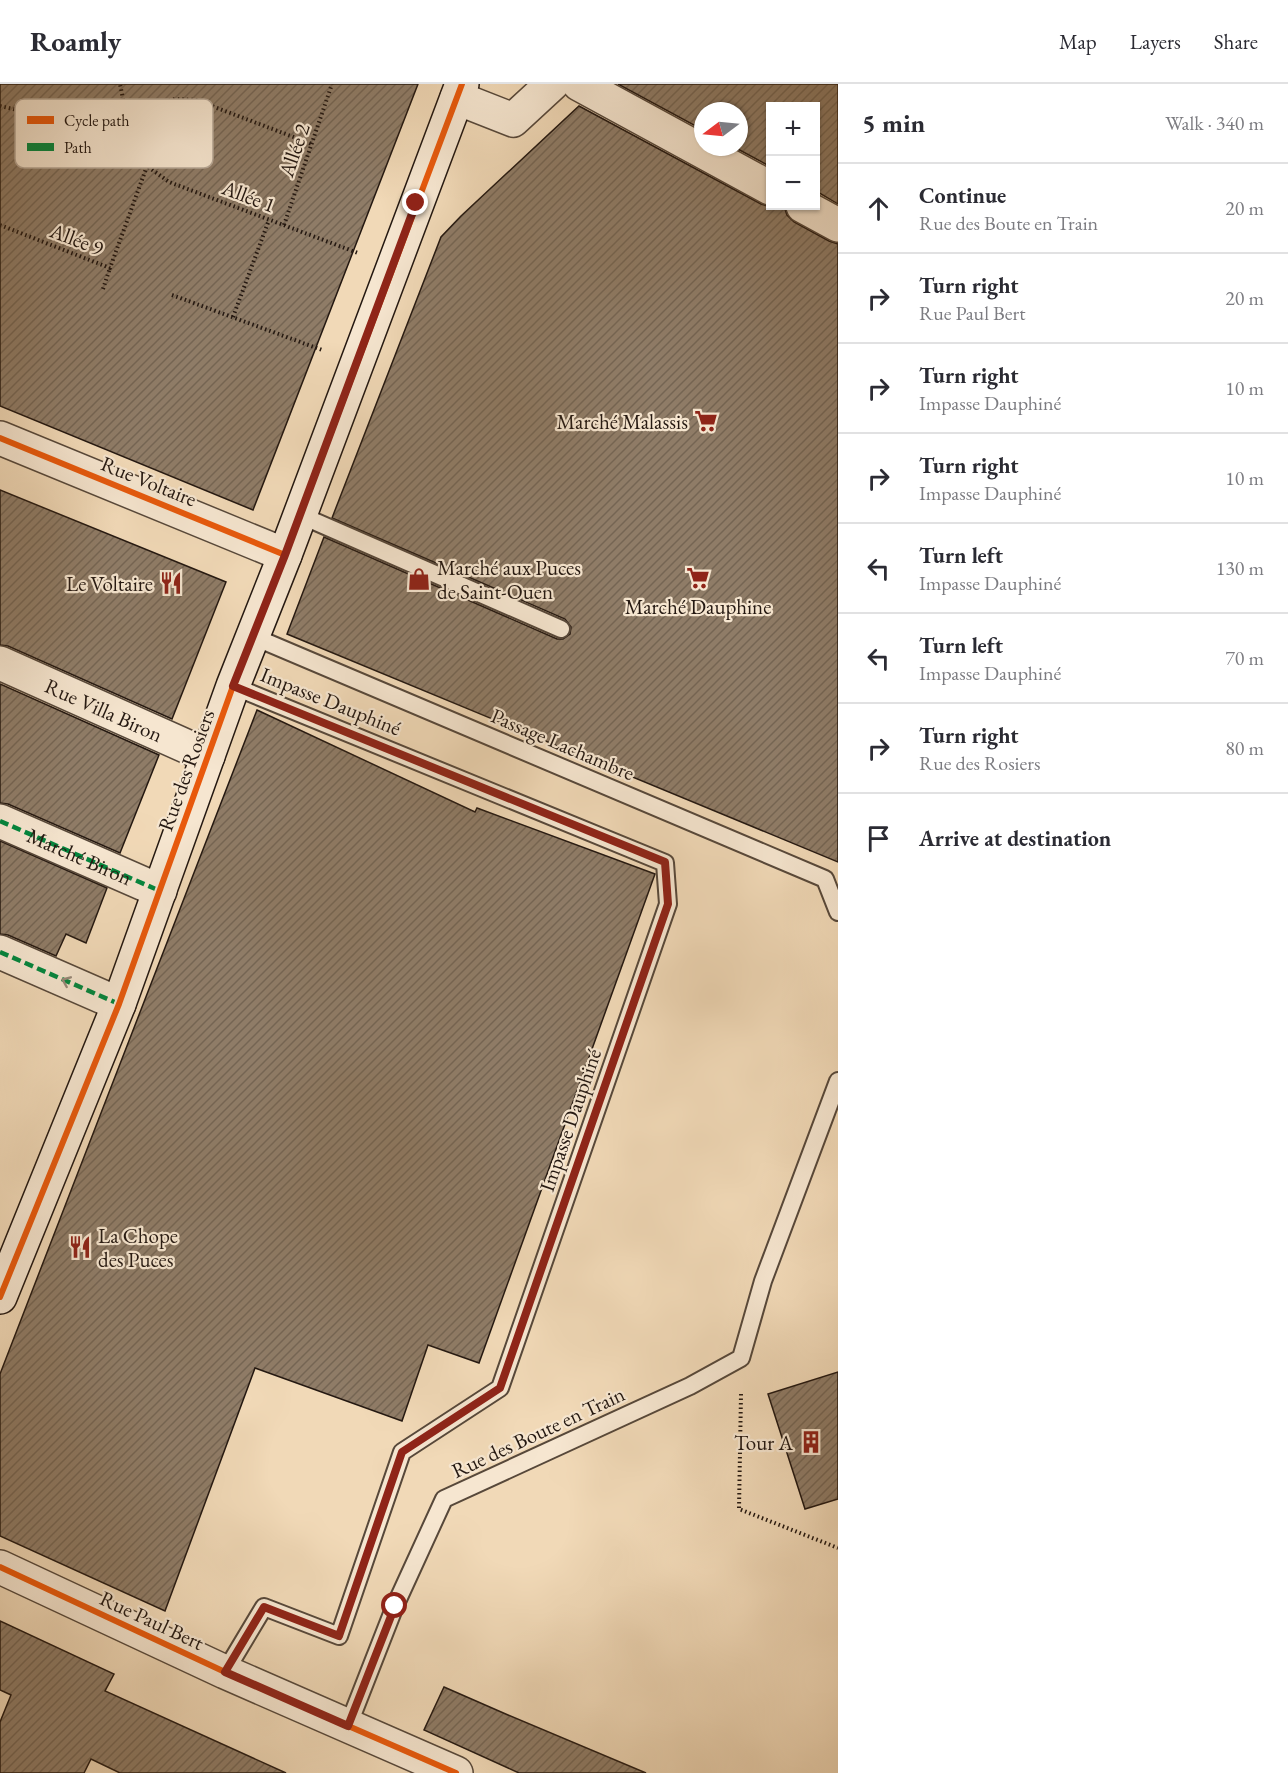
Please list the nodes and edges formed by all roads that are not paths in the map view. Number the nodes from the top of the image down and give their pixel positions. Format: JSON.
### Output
{"nodes":[{"id":1,"x":552,"y":84,"type":"edge"},
{"id":2,"x":579,"y":84,"type":"edge"},
{"id":3,"x":459,"y":91,"type":"edge"},
{"id":4,"x":766,"y":185,"type":"edge"},
{"id":5,"x":810,"y":210,"type":"edge"},
{"id":6,"x":838,"y":225,"type":"edge"},
{"id":7,"x":0,"y":438,"type":"edge"},
{"id":8,"x":300,"y":515,"type":"junction"},
{"id":9,"x":285,"y":555,"type":"junction"},
{"id":10,"x":561,"y":629,"type":"dead end"},
{"id":11,"x":252,"y":636,"type":"junction"},
{"id":12,"x":0,"y":663,"type":"edge"},
{"id":13,"x":233,"y":686,"type":"junction"},
{"id":14,"x":208,"y":756,"type":"junction"},
{"id":15,"x":0,"y":821,"type":"edge"},
{"id":16,"x":160,"y":891,"type":"junction"},
{"id":17,"x":838,"y":912,"type":"edge"},
{"id":18,"x":0,"y":952,"type":"edge"},
{"id":19,"x":119,"y":1004,"type":"junction"},
{"id":20,"x":838,"y":1082,"type":"edge"},
{"id":21,"x":0,"y":1297,"type":"edge"},
{"id":22,"x":0,"y":1567,"type":"edge"},
{"id":23,"x":225,"y":1672,"type":"junction"},
{"id":24,"x":348,"y":1726,"type":"junction"},
{"id":25,"x":456,"y":1773,"type":"edge"}],
"edges":[{"from":1,"to":3,"type":"street"},
{"from":2,"to":4,"type":"street"},
{"from":3,"to":8,"type":"street","name":"Rue des Rosiers"},
{"from":5,"to":6,"type":"street"},
{"from":7,"to":9,"type":"street","name":"Rue Voltaire"},
{"from":8,"to":9,"type":"street","name":"Rue des Rosiers"},
{"from":8,"to":10,"type":"lane"},
{"from":9,"to":11,"type":"street","name":"Rue des Rosiers"},
{"from":11,"to":13,"type":"street","name":"Rue des Rosiers"},
{"from":11,"to":17,"type":"lane","name":"Passage Lachambre"},
{"from":12,"to":14,"type":"street","name":"Rue Villa Biron"},
{"from":13,"to":14,"type":"street","name":"Rue des Rosiers"},
{"from":13,"to":23,"type":"lane","name":"Impasse Dauphiné"},
{"from":14,"to":16,"type":"street","name":"Rue des Rosiers"},
{"from":15,"to":16,"type":"street","name":"Marché Biron"},
{"from":16,"to":19,"type":"street","name":"Rue des Rosiers"},
{"from":19,"to":18,"type":"street","one_way":true},
{"from":19,"to":21,"type":"street","name":"Rue des Rosiers"},
{"from":20,"to":24,"type":"lane","name":"Rue des Boute en Train"},
{"from":22,"to":23,"type":"street","name":"Rue Paul Bert"},
{"from":23,"to":24,"type":"street","name":"Rue Paul Bert"},
{"from":24,"to":25,"type":"street","name":"Rue Paul Bert"}]}
